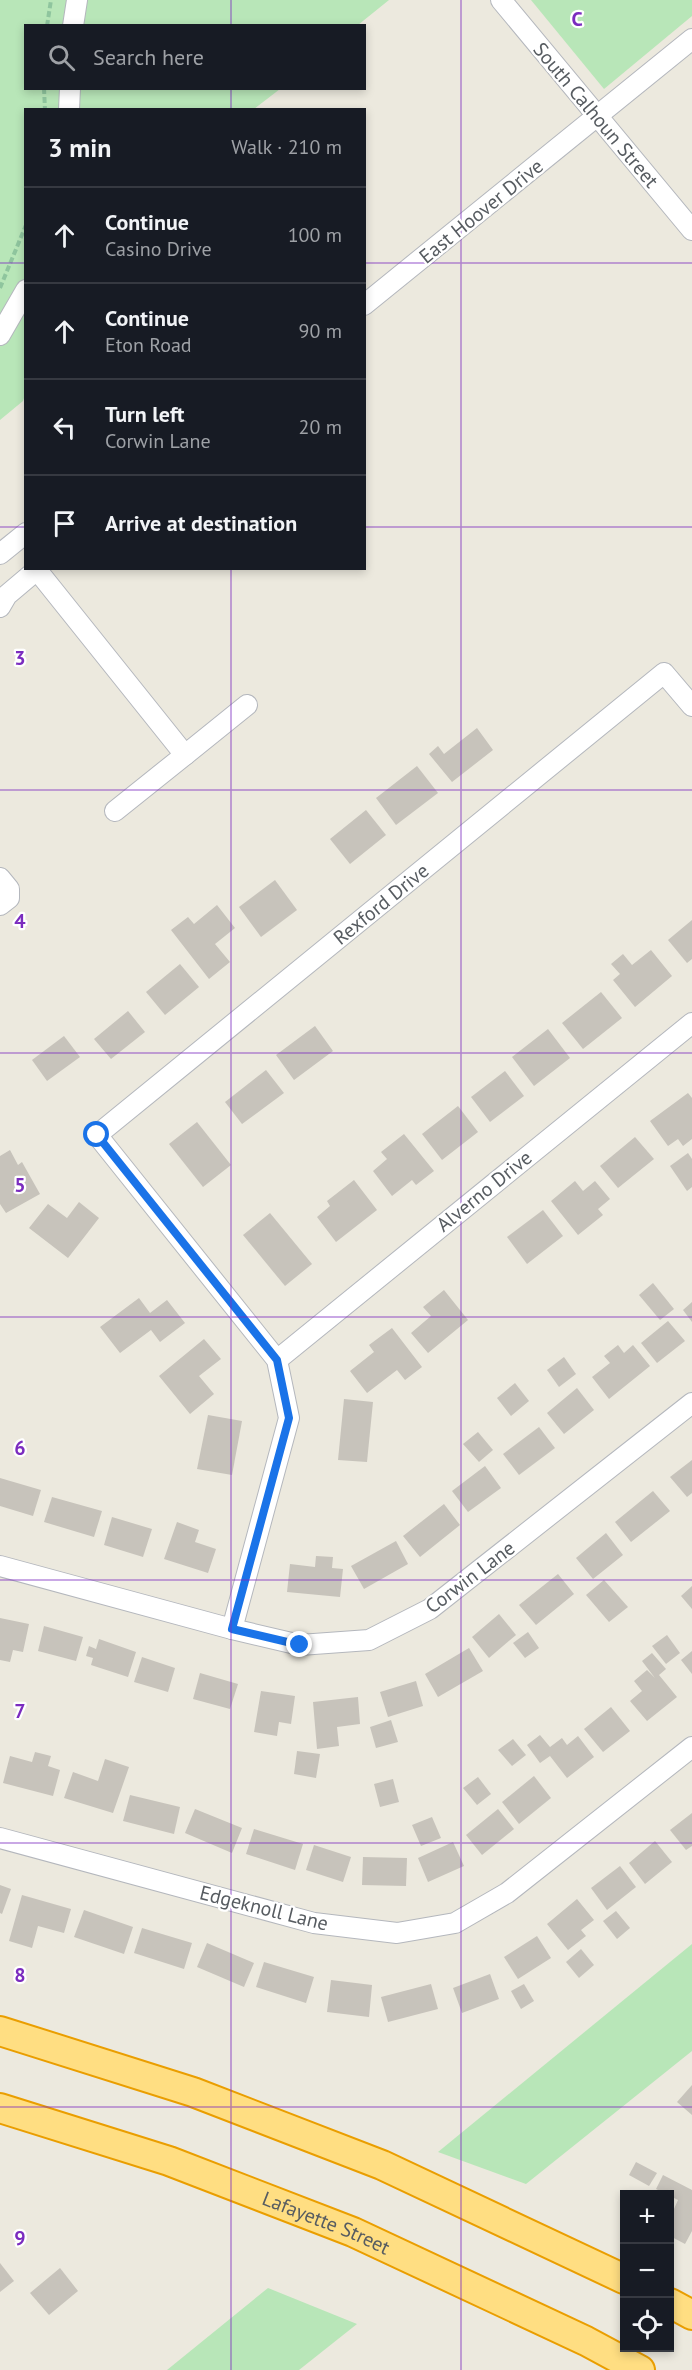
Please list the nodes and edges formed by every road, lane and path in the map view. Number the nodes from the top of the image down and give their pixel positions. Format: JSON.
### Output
{"nodes":[{"id":1,"x":51,"y":0,"type":"edge"},
{"id":2,"x":76,"y":0,"type":"edge"},
{"id":3,"x":501,"y":0,"type":"edge"},
{"id":4,"x":47,"y":24,"type":"edge"},
{"id":5,"x":73,"y":24,"type":"edge"},
{"id":6,"x":692,"y":39,"type":"edge"},
{"id":7,"x":44,"y":90,"type":"edge"},
{"id":8,"x":70,"y":90,"type":"edge"},
{"id":9,"x":45,"y":108,"type":"edge"},
{"id":10,"x":69,"y":108,"type":"edge"},
{"id":11,"x":598,"y":116,"type":"junction"},
{"id":12,"x":24,"y":230,"type":"edge"},
{"id":13,"x":692,"y":230,"type":"edge"},
{"id":14,"x":0,"y":288,"type":"edge"},
{"id":15,"x":24,"y":293,"type":"edge"},
{"id":16,"x":366,"y":303,"type":"edge"},
{"id":17,"x":0,"y":335,"type":"edge"},
{"id":18,"x":24,"y":536,"type":"edge"},
{"id":19,"x":0,"y":554,"type":"edge"},
{"id":20,"x":37,"y":570,"type":"edge"},
{"id":21,"x":39,"y":570,"type":"edge"},
{"id":22,"x":0,"y":607,"type":"edge"},
{"id":23,"x":247,"y":705,"type":"dead end"},
{"id":24,"x":692,"y":706,"type":"edge"},
{"id":25,"x":185,"y":755,"type":"junction"},
{"id":26,"x":115,"y":811,"type":"dead end"},
{"id":27,"x":0,"y":878,"type":"edge"},
{"id":28,"x":0,"y":905,"type":"edge"},
{"id":29,"x":692,"y":1023,"type":"edge"},
{"id":30,"x":277,"y":1360,"type":"junction"},
{"id":31,"x":692,"y":1403,"type":"edge"},
{"id":32,"x":0,"y":1566,"type":"edge"},
{"id":33,"x":232,"y":1629,"type":"junction"},
{"id":34,"x":692,"y":1747,"type":"edge"},
{"id":35,"x":0,"y":1838,"type":"edge"},
{"id":36,"x":0,"y":2031,"type":"edge"},
{"id":37,"x":0,"y":2108,"type":"edge"},
{"id":38,"x":620,"y":2277,"type":"edge"},
{"id":39,"x":674,"y":2306,"type":"edge"},
{"id":40,"x":692,"y":2316,"type":"edge"},
{"id":41,"x":640,"y":2370,"type":"edge"}],
"edges":[{"from":1,"to":4,"type":"path"},
{"from":2,"to":5,"type":"street"},
{"from":3,"to":11,"type":"street","name":"South Calhoun Street"},
{"from":6,"to":11,"type":"street","name":"East Hoover Drive"},
{"from":7,"to":9,"type":"path"},
{"from":8,"to":10,"type":"street"},
{"from":11,"to":13,"type":"street","name":"South Calhoun Street"},
{"from":11,"to":16,"type":"street","name":"East Hoover Drive"},
{"from":12,"to":14,"type":"path"},
{"from":15,"to":17,"type":"street"},
{"from":18,"to":19,"type":"street"},
{"from":20,"to":22,"type":"street"},
{"from":21,"to":25,"type":"street"},
{"from":23,"to":25,"type":"street"},
{"from":24,"to":30,"type":"street","name":"Rexford Drive"},
{"from":25,"to":26,"type":"street"},
{"from":27,"to":28,"type":"street"},
{"from":29,"to":30,"type":"street","name":"Alverno Drive"},
{"from":30,"to":33,"type":"street"},
{"from":31,"to":33,"type":"street","name":"Corwin Lane"},
{"from":32,"to":33,"type":"street","name":"Corwin Lane"},
{"from":34,"to":35,"type":"street","name":"Edgeknoll Lane"},
{"from":36,"to":38,"type":"highway"},
{"from":37,"to":41,"type":"highway","name":"Lafayette Street"},
{"from":39,"to":40,"type":"highway"}]}
